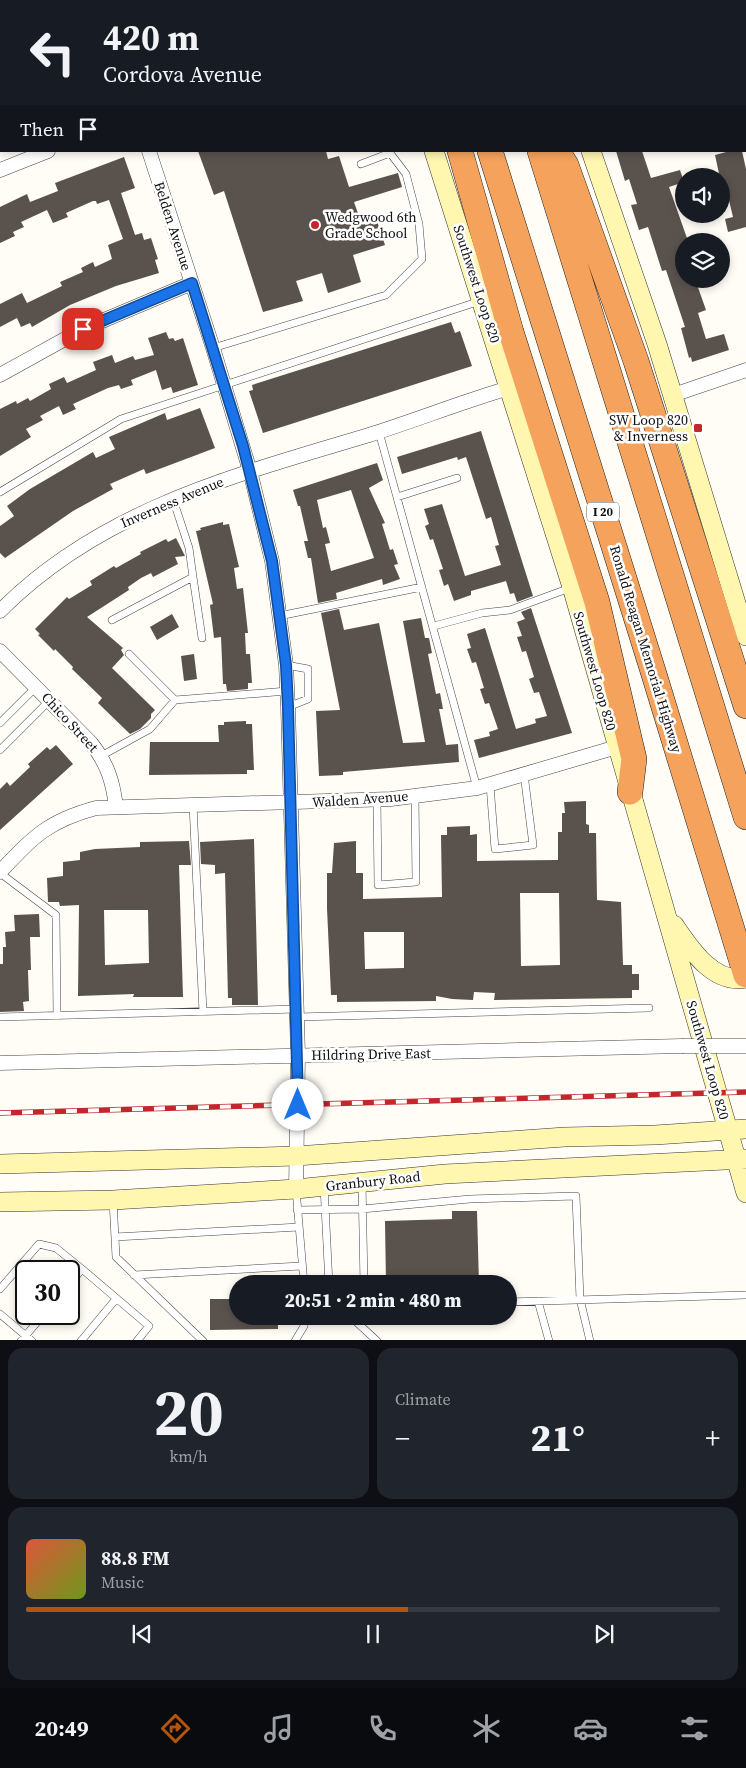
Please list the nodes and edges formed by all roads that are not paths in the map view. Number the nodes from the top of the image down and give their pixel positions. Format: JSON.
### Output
{"nodes":[{"id":1,"x":45,"y":152,"type":"edge"},
{"id":2,"x":149,"y":152,"type":"edge"},
{"id":3,"x":434,"y":152,"type":"edge"},
{"id":4,"x":460,"y":152,"type":"edge"},
{"id":5,"x":490,"y":152,"type":"edge"},
{"id":6,"x":540,"y":152,"type":"edge"},
{"id":7,"x":558,"y":152,"type":"edge"},
{"id":8,"x":591,"y":152,"type":"edge"},
{"id":9,"x":361,"y":164,"type":"dead end"},
{"id":10,"x":0,"y":170,"type":"edge"},
{"id":11,"x":192,"y":283,"type":"junction"},
{"id":12,"x":482,"y":300,"type":"junction"},
{"id":13,"x":213,"y":348,"type":"junction"},
{"id":14,"x":746,"y":370,"type":"edge"},
{"id":15,"x":0,"y":375,"type":"edge"},
{"id":16,"x":224,"y":384,"type":"junction"},
{"id":17,"x":509,"y":388,"type":"junction"},
{"id":18,"x":673,"y":395,"type":"junction"},
{"id":19,"x":378,"y":432,"type":"junction"},
{"id":20,"x":250,"y":471,"type":"junction"},
{"id":21,"x":457,"y":478,"type":"dead end"},
{"id":22,"x":0,"y":492,"type":"edge"},
{"id":23,"x":397,"y":497,"type":"junction"},
{"id":24,"x":173,"y":499,"type":"junction"},
{"id":25,"x":193,"y":577,"type":"junction"},
{"id":26,"x":422,"y":587,"type":"junction"},
{"id":27,"x":572,"y":587,"type":"junction"},
{"id":28,"x":0,"y":611,"type":"edge"},
{"id":29,"x":279,"y":616,"type":"junction"},
{"id":30,"x":112,"y":620,"type":"dead end"},
{"id":31,"x":434,"y":626,"type":"junction"},
{"id":32,"x":746,"y":636,"type":"edge"},
{"id":33,"x":202,"y":638,"type":"dead end"},
{"id":34,"x":0,"y":651,"type":"edge"},
{"id":35,"x":129,"y":654,"type":"dead end"},
{"id":36,"x":286,"y":665,"type":"junction"},
{"id":37,"x":36,"y":687,"type":"junction"},
{"id":38,"x":287,"y":691,"type":"junction"},
{"id":39,"x":50,"y":700,"type":"junction"},
{"id":40,"x":176,"y":700,"type":"junction"},
{"id":41,"x":746,"y":706,"type":"edge"},
{"id":42,"x":288,"y":707,"type":"junction"},
{"id":43,"x":0,"y":724,"type":"edge"},
{"id":44,"x":617,"y":747,"type":"junction"},
{"id":45,"x":0,"y":750,"type":"edge"},
{"id":46,"x":101,"y":756,"type":"junction"},
{"id":47,"x":524,"y":774,"type":"junction"},
{"id":48,"x":483,"y":786,"type":"junction"},
{"id":49,"x":630,"y":792,"type":"junction"},
{"id":50,"x":415,"y":795,"type":"junction"},
{"id":51,"x":377,"y":800,"type":"junction"},
{"id":52,"x":290,"y":803,"type":"junction"},
{"id":53,"x":193,"y":805,"type":"junction"},
{"id":54,"x":116,"y":807,"type":"junction"},
{"id":55,"x":746,"y":817,"type":"edge"},
{"id":56,"x":0,"y":873,"type":"edge"},
{"id":57,"x":665,"y":911,"type":"junction"},
{"id":58,"x":746,"y":977,"type":"edge"},
{"id":59,"x":649,"y":1008,"type":"dead end"},
{"id":60,"x":203,"y":1012,"type":"junction"},
{"id":61,"x":297,"y":1013,"type":"junction"},
{"id":62,"x":57,"y":1016,"type":"junction"},
{"id":63,"x":0,"y":1017,"type":"edge"},
{"id":64,"x":746,"y":1046,"type":"edge"},
{"id":65,"x":298,"y":1055,"type":"junction"},
{"id":66,"x":0,"y":1064,"type":"edge"},
{"id":67,"x":737,"y":1130,"type":"edge"},
{"id":68,"x":296,"y":1156,"type":"junction"},
{"id":69,"x":741,"y":1159,"type":"edge"},
{"id":70,"x":0,"y":1164,"type":"edge"},
{"id":71,"x":362,"y":1182,"type":"junction"},
{"id":72,"x":324,"y":1186,"type":"junction"},
{"id":73,"x":296,"y":1188,"type":"junction"},
{"id":74,"x":746,"y":1193,"type":"edge"},
{"id":75,"x":113,"y":1200,"type":"junction"},
{"id":76,"x":0,"y":1202,"type":"edge"},
{"id":77,"x":362,"y":1208,"type":"junction"},
{"id":78,"x":297,"y":1210,"type":"junction"},
{"id":79,"x":325,"y":1210,"type":"junction"},
{"id":80,"x":299,"y":1227,"type":"junction"},
{"id":81,"x":115,"y":1237,"type":"junction"},
{"id":82,"x":301,"y":1266,"type":"junction"},
{"id":83,"x":82,"y":1270,"type":"junction"},
{"id":84,"x":80,"y":1272,"type":"edge"},
{"id":85,"x":134,"y":1274,"type":"junction"},
{"id":86,"x":302,"y":1275,"type":"edge"},
{"id":87,"x":328,"y":1275,"type":"edge"},
{"id":88,"x":364,"y":1275,"type":"edge"},
{"id":89,"x":0,"y":1288,"type":"edge"},
{"id":90,"x":746,"y":1295,"type":"edge"},
{"id":91,"x":116,"y":1299,"type":"junction"},
{"id":92,"x":580,"y":1300,"type":"junction"},
{"id":93,"x":538,"y":1301,"type":"junction"},
{"id":94,"x":517,"y":1302,"type":"edge"},
{"id":95,"x":0,"y":1314,"type":"edge"},
{"id":96,"x":36,"y":1325,"type":"edge"},
{"id":97,"x":304,"y":1325,"type":"edge"},
{"id":98,"x":360,"y":1325,"type":"edge"},
{"id":99,"x":26,"y":1339,"type":"edge"},
{"id":100,"x":81,"y":1340,"type":"edge"},
{"id":101,"x":138,"y":1340,"type":"edge"},
{"id":102,"x":204,"y":1340,"type":"edge"},
{"id":103,"x":295,"y":1340,"type":"edge"},
{"id":104,"x":377,"y":1340,"type":"edge"},
{"id":105,"x":549,"y":1340,"type":"edge"},
{"id":106,"x":590,"y":1340,"type":"edge"}],
"edges":[{"from":1,"to":10,"type":"street"},
{"from":2,"to":11,"type":"street","name":"Belden Avenue"},
{"from":3,"to":12,"type":"main road","name":"Southwest Loop 820"},
{"from":4,"to":49,"type":"highway"},
{"from":5,"to":58,"type":"highway","name":"Ronald Reagan Memorial Highway","number":"I 20"},
{"from":6,"to":55,"type":"highway"},
{"from":7,"to":41,"type":"highway"},
{"from":8,"to":18,"type":"main road"},
{"from":9,"to":13,"type":"lane"},
{"from":11,"to":13,"type":"street","name":"Belden Avenue"},
{"from":11,"to":15,"type":"street"},
{"from":12,"to":16,"type":"lane"},
{"from":12,"to":17,"type":"main road","name":"Southwest Loop 820"},
{"from":13,"to":16,"type":"street","name":"Belden Avenue"},
{"from":14,"to":18,"type":"street"},
{"from":16,"to":20,"type":"street","name":"Belden Avenue"},
{"from":16,"to":22,"type":"lane"},
{"from":17,"to":19,"type":"street","name":"Inverness Avenue"},
{"from":17,"to":27,"type":"main road","name":"Southwest Loop 820"},
{"from":18,"to":32,"type":"main road"},
{"from":19,"to":20,"type":"street","name":"Inverness Avenue"},
{"from":19,"to":23,"type":"lane"},
{"from":20,"to":24,"type":"street","name":"Inverness Avenue"},
{"from":20,"to":29,"type":"street","name":"Belden Avenue"},
{"from":21,"to":23,"type":"lane"},
{"from":23,"to":26,"type":"lane"},
{"from":24,"to":25,"type":"lane"},
{"from":24,"to":28,"type":"street","name":"Inverness Avenue"},
{"from":25,"to":30,"type":"lane"},
{"from":25,"to":33,"type":"lane"},
{"from":26,"to":29,"type":"lane"},
{"from":26,"to":31,"type":"lane"},
{"from":27,"to":31,"type":"lane"},
{"from":27,"to":44,"type":"main road","name":"Southwest Loop 820"},
{"from":29,"to":36,"type":"street","name":"Belden Avenue"},
{"from":31,"to":48,"type":"lane"},
{"from":34,"to":37,"type":"street","name":"Chico Street"},
{"from":35,"to":40,"type":"lane"},
{"from":36,"to":38,"type":"street","name":"Belden Avenue"},
{"from":36,"to":42,"type":"lane"},
{"from":37,"to":39,"type":"street","name":"Chico Street"},
{"from":37,"to":43,"type":"lane"},
{"from":38,"to":40,"type":"lane"},
{"from":38,"to":42,"type":"street","name":"Belden Avenue"},
{"from":39,"to":45,"type":"lane"},
{"from":39,"to":46,"type":"street","name":"Chico Street"},
{"from":40,"to":46,"type":"lane"},
{"from":42,"to":52,"type":"street","name":"Belden Avenue"},
{"from":44,"to":47,"type":"street","name":"Walden Avenue"},
{"from":44,"to":49,"type":"main road","name":"Southwest Loop 820"},
{"from":46,"to":54,"type":"street","name":"Chico Street"},
{"from":47,"to":48,"type":"street","name":"Walden Avenue"},
{"from":47,"to":48,"type":"lane"},
{"from":48,"to":50,"type":"street","name":"Walden Avenue"},
{"from":49,"to":57,"type":"main road","name":"Southwest Loop 820"},
{"from":50,"to":51,"type":"street","name":"Walden Avenue"},
{"from":50,"to":51,"type":"lane"},
{"from":51,"to":52,"type":"street","name":"Walden Avenue"},
{"from":52,"to":53,"type":"street","name":"Walden Avenue"},
{"from":52,"to":61,"type":"street","name":"Belden Avenue"},
{"from":53,"to":54,"type":"street","name":"Walden Avenue"},
{"from":53,"to":60,"type":"lane"},
{"from":54,"to":56,"type":"street","name":"Walden Avenue"},
{"from":56,"to":62,"type":"lane"},
{"from":57,"to":58,"type":"main road"},
{"from":57,"to":67,"type":"main road","name":"Southwest Loop 820"},
{"from":59,"to":61,"type":"lane"},
{"from":60,"to":61,"type":"lane"},
{"from":60,"to":62,"type":"lane"},
{"from":61,"to":65,"type":"street","name":"Belden Avenue"},
{"from":62,"to":63,"type":"lane"},
{"from":64,"to":65,"type":"street","name":"Hildring Drive East","bridge":true},
{"from":65,"to":66,"type":"street","name":"Hildring Drive East"},
{"from":65,"to":68,"type":"street","name":"Belden Avenue"},
{"from":67,"to":68,"type":"main road","name":"Granbury Road"},
{"from":67,"to":69,"type":"main road","name":"Southwest Loop 820"},
{"from":68,"to":70,"type":"main road","name":"Granbury Road"},
{"from":68,"to":73,"type":"street","name":"Belden Avenue"},
{"from":69,"to":71,"type":"main road","name":"Granbury Road"},
{"from":69,"to":74,"type":"main road","name":"Southwest Loop 820"},
{"from":71,"to":72,"type":"main road","name":"Granbury Road"},
{"from":71,"to":77,"type":"lane"},
{"from":72,"to":73,"type":"main road","name":"Granbury Road"},
{"from":72,"to":79,"type":"lane"},
{"from":73,"to":75,"type":"main road","name":"Granbury Road"},
{"from":73,"to":78,"type":"lane"},
{"from":75,"to":76,"type":"main road","name":"Granbury Road"},
{"from":75,"to":81,"type":"lane"},
{"from":77,"to":79,"type":"lane"},
{"from":77,"to":88,"type":"lane"},
{"from":77,"to":92,"type":"lane"},
{"from":78,"to":79,"type":"lane"},
{"from":78,"to":80,"type":"lane"},
{"from":79,"to":87,"type":"lane"},
{"from":80,"to":81,"type":"lane"},
{"from":80,"to":82,"type":"lane"},
{"from":81,"to":85,"type":"lane"},
{"from":82,"to":85,"type":"lane"},
{"from":82,"to":86,"type":"lane"},
{"from":83,"to":84,"type":"lane"},
{"from":83,"to":89,"type":"lane"},
{"from":83,"to":91,"type":"lane"},
{"from":85,"to":102,"type":"lane"},
{"from":90,"to":92,"type":"lane"},
{"from":91,"to":100,"type":"lane"},
{"from":91,"to":101,"type":"lane"},
{"from":92,"to":93,"type":"lane"},
{"from":92,"to":106,"type":"lane"},
{"from":93,"to":94,"type":"lane"},
{"from":93,"to":105,"type":"lane"},
{"from":95,"to":99,"type":"lane"},
{"from":96,"to":99,"type":"lane"},
{"from":97,"to":103,"type":"lane"},
{"from":98,"to":104,"type":"lane"}]}
